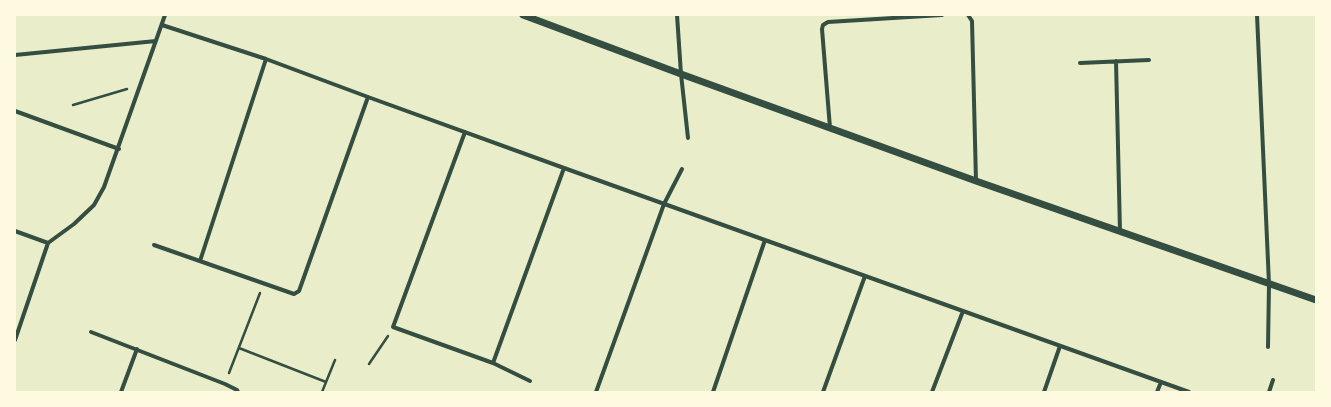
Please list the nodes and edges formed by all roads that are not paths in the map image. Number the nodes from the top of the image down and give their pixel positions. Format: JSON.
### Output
{"nodes":[{"id":1,"x":165,"y":15,"type":"edge"},
{"id":2,"x":523,"y":15,"type":"edge"},
{"id":3,"x":677,"y":15,"type":"edge"},
{"id":4,"x":942,"y":15,"type":"edge"},
{"id":5,"x":968,"y":15,"type":"edge"},
{"id":6,"x":1257,"y":15,"type":"edge"},
{"id":7,"x":162,"y":25,"type":"junction"},
{"id":8,"x":156,"y":41,"type":"junction"},
{"id":9,"x":15,"y":55,"type":"edge"},
{"id":10,"x":266,"y":58,"type":"junction"},
{"id":11,"x":1149,"y":60,"type":"dead end"},
{"id":12,"x":1116,"y":61,"type":"junction"},
{"id":13,"x":1080,"y":63,"type":"dead end"},
{"id":14,"x":681,"y":74,"type":"junction"},
{"id":15,"x":368,"y":97,"type":"junction"},
{"id":16,"x":15,"y":111,"type":"edge"},
{"id":17,"x":830,"y":128,"type":"junction"},
{"id":18,"x":464,"y":132,"type":"junction"},
{"id":19,"x":688,"y":138,"type":"dead end"},
{"id":20,"x":119,"y":149,"type":"junction"},
{"id":21,"x":564,"y":168,"type":"junction"},
{"id":22,"x":682,"y":169,"type":"dead end"},
{"id":23,"x":976,"y":181,"type":"junction"},
{"id":24,"x":664,"y":204,"type":"junction"},
{"id":25,"x":15,"y":231,"type":"edge"},
{"id":26,"x":1120,"y":232,"type":"junction"},
{"id":27,"x":765,"y":240,"type":"junction"},
{"id":28,"x":48,"y":243,"type":"junction"},
{"id":29,"x":154,"y":245,"type":"dead end"},
{"id":30,"x":200,"y":261,"type":"junction"},
{"id":31,"x":865,"y":276,"type":"junction"},
{"id":32,"x":1269,"y":284,"type":"junction"},
{"id":33,"x":1316,"y":300,"type":"edge"},
{"id":34,"x":963,"y":311,"type":"junction"},
{"id":35,"x":91,"y":332,"type":"dead end"},
{"id":36,"x":15,"y":340,"type":"edge"},
{"id":37,"x":1060,"y":346,"type":"junction"},
{"id":38,"x":1268,"y":347,"type":"dead end"},
{"id":39,"x":137,"y":349,"type":"junction"},
{"id":40,"x":493,"y":363,"type":"junction"},
{"id":41,"x":1273,"y":380,"type":"dead end"},
{"id":42,"x":530,"y":381,"type":"dead end"},
{"id":43,"x":1161,"y":382,"type":"junction"},
{"id":44,"x":121,"y":392,"type":"edge"},
{"id":45,"x":238,"y":392,"type":"edge"},
{"id":46,"x":596,"y":392,"type":"edge"},
{"id":47,"x":713,"y":392,"type":"edge"},
{"id":48,"x":823,"y":392,"type":"edge"},
{"id":49,"x":932,"y":392,"type":"edge"},
{"id":50,"x":1044,"y":392,"type":"edge"},
{"id":51,"x":1157,"y":392,"type":"edge"},
{"id":52,"x":1189,"y":392,"type":"edge"},
{"id":53,"x":1269,"y":392,"type":"edge"}],
"edges":[{"from":1,"to":7,"type":"street"},
{"from":2,"to":14,"type":"street"},
{"from":3,"to":14,"type":"street"},
{"from":4,"to":17,"type":"street"},
{"from":5,"to":23,"type":"street"},
{"from":6,"to":32,"type":"street"},
{"from":7,"to":8,"type":"street"},
{"from":7,"to":10,"type":"street"},
{"from":8,"to":9,"type":"street"},
{"from":8,"to":20,"type":"street"},
{"from":10,"to":15,"type":"street"},
{"from":10,"to":30,"type":"street"},
{"from":11,"to":12,"type":"street"},
{"from":12,"to":13,"type":"street"},
{"from":12,"to":26,"type":"street"},
{"from":14,"to":17,"type":"street"},
{"from":14,"to":19,"type":"street"},
{"from":15,"to":18,"type":"street"},
{"from":15,"to":30,"type":"street"},
{"from":16,"to":20,"type":"street"},
{"from":17,"to":23,"type":"street"},
{"from":18,"to":21,"type":"street"},
{"from":18,"to":40,"type":"street"},
{"from":20,"to":28,"type":"street"},
{"from":21,"to":24,"type":"street"},
{"from":21,"to":40,"type":"street"},
{"from":22,"to":24,"type":"street"},
{"from":23,"to":26,"type":"street"},
{"from":24,"to":27,"type":"street"},
{"from":24,"to":46,"type":"street"},
{"from":25,"to":28,"type":"street"},
{"from":26,"to":32,"type":"street"},
{"from":27,"to":31,"type":"street"},
{"from":27,"to":47,"type":"street"},
{"from":28,"to":36,"type":"street"},
{"from":29,"to":30,"type":"street"},
{"from":31,"to":34,"type":"street"},
{"from":31,"to":48,"type":"street"},
{"from":32,"to":33,"type":"street"},
{"from":32,"to":38,"type":"street"},
{"from":34,"to":37,"type":"street"},
{"from":34,"to":49,"type":"street"},
{"from":35,"to":39,"type":"street"},
{"from":37,"to":43,"type":"street"},
{"from":37,"to":50,"type":"street"},
{"from":39,"to":44,"type":"street"},
{"from":39,"to":45,"type":"street"},
{"from":40,"to":42,"type":"street"},
{"from":41,"to":53,"type":"street"},
{"from":43,"to":51,"type":"street"},
{"from":43,"to":52,"type":"street"}]}
